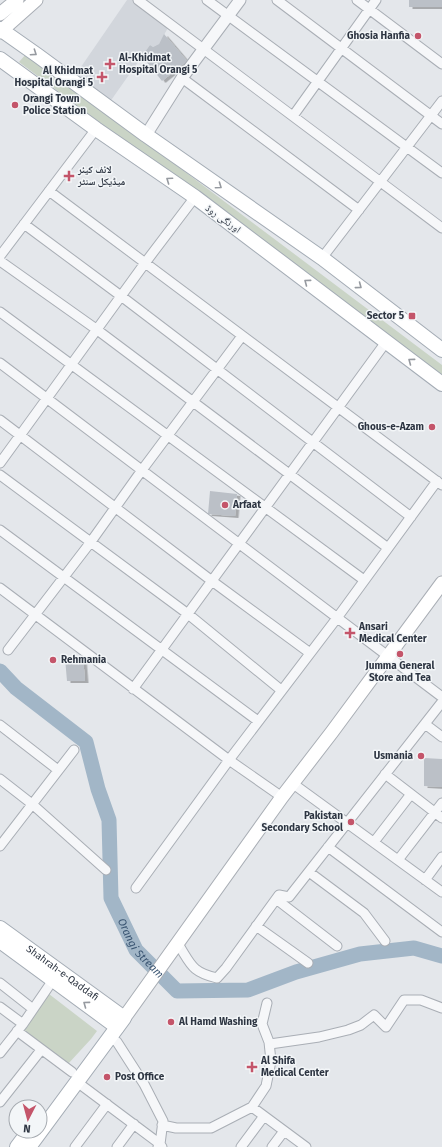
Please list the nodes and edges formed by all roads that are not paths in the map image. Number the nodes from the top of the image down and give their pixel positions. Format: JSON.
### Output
{"nodes":[{"id":1,"x":16,"y":0,"type":"edge"},
{"id":2,"x":36,"y":0,"type":"edge"},
{"id":3,"x":138,"y":0,"type":"edge"},
{"id":4,"x":208,"y":0,"type":"edge"},
{"id":5,"x":240,"y":0,"type":"edge"},
{"id":6,"x":276,"y":0,"type":"edge"},
{"id":7,"x":357,"y":0,"type":"edge"},
{"id":8,"x":376,"y":0,"type":"edge"},
{"id":9,"x":370,"y":9,"type":"junction"},
{"id":10,"x":0,"y":14,"type":"edge"},
{"id":11,"x":228,"y":16,"type":"junction"},
{"id":12,"x":1,"y":31,"type":"edge"},
{"id":13,"x":341,"y":48,"type":"junction"},
{"id":14,"x":204,"y":49,"type":"junction"},
{"id":15,"x":0,"y":59,"type":"edge"},
{"id":16,"x":442,"y":64,"type":"edge"},
{"id":17,"x":182,"y":78,"type":"junction"},
{"id":18,"x":318,"y":82,"type":"junction"},
{"id":19,"x":442,"y":101,"type":"edge"},
{"id":20,"x":431,"y":115,"type":"junction"},
{"id":21,"x":293,"y":116,"type":"junction"},
{"id":22,"x":442,"y":124,"type":"edge"},
{"id":23,"x":96,"y":129,"type":"junction"},
{"id":24,"x":146,"y":135,"type":"junction"},
{"id":25,"x":407,"y":147,"type":"junction"},
{"id":26,"x":442,"y":173,"type":"edge"},
{"id":27,"x":380,"y":182,"type":"junction"},
{"id":28,"x":49,"y":191,"type":"junction"},
{"id":29,"x":194,"y":198,"type":"junction"},
{"id":30,"x":359,"y":210,"type":"junction"},
{"id":31,"x":24,"y":224,"type":"junction"},
{"id":32,"x":442,"y":228,"type":"edge"},
{"id":33,"x":0,"y":256,"type":"edge"},
{"id":34,"x":322,"y":258,"type":"junction"},
{"id":35,"x":0,"y":261,"type":"edge"},
{"id":36,"x":145,"y":263,"type":"junction"},
{"id":37,"x":120,"y":296,"type":"junction"},
{"id":38,"x":0,"y":312,"type":"edge"},
{"id":39,"x":96,"y":329,"type":"junction"},
{"id":40,"x":242,"y":336,"type":"junction"},
{"id":41,"x":386,"y":342,"type":"junction"},
{"id":42,"x":442,"y":350,"type":"edge"},
{"id":43,"x":0,"y":363,"type":"edge"},
{"id":44,"x":71,"y":363,"type":"junction"},
{"id":45,"x":217,"y":369,"type":"junction"},
{"id":46,"x":442,"y":384,"type":"edge"},
{"id":47,"x":45,"y":398,"type":"junction"},
{"id":48,"x":193,"y":402,"type":"junction"},
{"id":49,"x":339,"y":407,"type":"junction"},
{"id":50,"x":0,"y":420,"type":"edge"},
{"id":51,"x":20,"y":435,"type":"junction"},
{"id":52,"x":168,"y":435,"type":"junction"},
{"id":53,"x":313,"y":443,"type":"junction"},
{"id":54,"x":0,"y":463,"type":"edge"},
{"id":55,"x":142,"y":470,"type":"junction"},
{"id":56,"x":290,"y":475,"type":"junction"},
{"id":57,"x":0,"y":476,"type":"edge"},
{"id":58,"x":439,"y":483,"type":"edge"},
{"id":59,"x":116,"y":507,"type":"junction"},
{"id":60,"x":266,"y":508,"type":"junction"},
{"id":61,"x":411,"y":517,"type":"junction"},
{"id":62,"x":0,"y":530,"type":"edge"},
{"id":63,"x":90,"y":543,"type":"junction"},
{"id":64,"x":239,"y":544,"type":"junction"},
{"id":65,"x":388,"y":548,"type":"junction"},
{"id":66,"x":64,"y":577,"type":"junction"},
{"id":67,"x":364,"y":580,"type":"junction"},
{"id":68,"x":212,"y":581,"type":"junction"},
{"id":69,"x":442,"y":583,"type":"edge"},
{"id":70,"x":0,"y":588,"type":"edge"},
{"id":71,"x":188,"y":614,"type":"junction"},
{"id":72,"x":35,"y":615,"type":"junction"},
{"id":73,"x":337,"y":618,"type":"junction"},
{"id":74,"x":8,"y":650,"type":"dead end"},
{"id":75,"x":162,"y":650,"type":"junction"},
{"id":76,"x":310,"y":653,"type":"junction"},
{"id":77,"x":388,"y":656,"type":"junction"},
{"id":78,"x":133,"y":689,"type":"junction"},
{"id":79,"x":281,"y":690,"type":"junction"},
{"id":80,"x":442,"y":697,"type":"edge"},
{"id":81,"x":442,"y":702,"type":"edge"},
{"id":82,"x":258,"y":721,"type":"junction"},
{"id":83,"x":425,"y":724,"type":"junction"},
{"id":84,"x":0,"y":725,"type":"edge"},
{"id":85,"x":442,"y":737,"type":"edge"},
{"id":86,"x":74,"y":750,"type":"dead end"},
{"id":87,"x":228,"y":760,"type":"junction"},
{"id":88,"x":58,"y":770,"type":"junction"},
{"id":89,"x":385,"y":774,"type":"junction"},
{"id":90,"x":0,"y":779,"type":"edge"},
{"id":91,"x":292,"y":783,"type":"junction"},
{"id":92,"x":411,"y":794,"type":"junction"},
{"id":93,"x":282,"y":796,"type":"junction"},
{"id":94,"x":442,"y":803,"type":"edge"},
{"id":95,"x":32,"y":804,"type":"junction"},
{"id":96,"x":438,"y":816,"type":"edge"},
{"id":97,"x":347,"y":823,"type":"junction"},
{"id":98,"x":4,"y":833,"type":"edge"},
{"id":99,"x":374,"y":842,"type":"junction"},
{"id":100,"x":0,"y":846,"type":"edge"},
{"id":101,"x":328,"y":847,"type":"junction"},
{"id":102,"x":442,"y":857,"type":"edge"},
{"id":103,"x":398,"y":860,"type":"junction"},
{"id":104,"x":106,"y":870,"type":"dead end"},
{"id":105,"x":309,"y":872,"type":"junction"},
{"id":106,"x":425,"y":880,"type":"junction"},
{"id":107,"x":136,"y":888,"type":"dead end"},
{"id":108,"x":442,"y":892,"type":"edge"},
{"id":109,"x":276,"y":899,"type":"junction"},
{"id":110,"x":256,"y":926,"type":"junction"},
{"id":111,"x":0,"y":928,"type":"edge"},
{"id":112,"x":442,"y":932,"type":"edge"},
{"id":113,"x":0,"y":941,"type":"edge"},
{"id":114,"x":385,"y":941,"type":"dead end"},
{"id":115,"x":179,"y":942,"type":"junction"},
{"id":116,"x":337,"y":946,"type":"dead end"},
{"id":117,"x":308,"y":963,"type":"dead end"},
{"id":118,"x":53,"y":980,"type":"junction"},
{"id":119,"x":0,"y":983,"type":"edge"},
{"id":120,"x":267,"y":1003,"type":"dead end"},
{"id":121,"x":0,"y":1007,"type":"edge"},
{"id":122,"x":442,"y":1008,"type":"edge"},
{"id":123,"x":33,"y":1009,"type":"junction"},
{"id":124,"x":118,"y":1021,"type":"junction"},
{"id":125,"x":20,"y":1028,"type":"junction"},
{"id":126,"x":270,"y":1044,"type":"junction"},
{"id":127,"x":1,"y":1048,"type":"edge"},
{"id":128,"x":41,"y":1050,"type":"junction"},
{"id":129,"x":75,"y":1077,"type":"junction"},
{"id":130,"x":0,"y":1102,"type":"edge"},
{"id":131,"x":107,"y":1104,"type":"junction"},
{"id":132,"x":252,"y":1106,"type":"junction"},
{"id":133,"x":48,"y":1107,"type":"edge"},
{"id":134,"x":264,"y":1116,"type":"junction"},
{"id":135,"x":134,"y":1124,"type":"junction"},
{"id":136,"x":162,"y":1125,"type":"junction"},
{"id":137,"x":284,"y":1131,"type":"junction"},
{"id":138,"x":160,"y":1146,"type":"edge"},
{"id":139,"x":29,"y":1147,"type":"edge"},
{"id":140,"x":75,"y":1147,"type":"edge"},
{"id":141,"x":117,"y":1147,"type":"edge"},
{"id":142,"x":241,"y":1147,"type":"edge"},
{"id":143,"x":272,"y":1147,"type":"edge"},
{"id":144,"x":306,"y":1147,"type":"edge"}],
"edges":[{"from":1,"to":10,"type":"main road"},
{"from":2,"to":12,"type":"main road"},
{"from":3,"to":14,"type":"street"},
{"from":4,"to":11,"type":"street"},
{"from":5,"to":11,"type":"street"},
{"from":6,"to":13,"type":"street"},
{"from":7,"to":9,"type":"street"},
{"from":8,"to":9,"type":"street"},
{"from":9,"to":13,"type":"street"},
{"from":9,"to":16,"type":"street"},
{"from":11,"to":14,"type":"street"},
{"from":11,"to":18,"type":"street"},
{"from":12,"to":24,"type":"main road","one_way":true},
{"from":13,"to":18,"type":"street"},
{"from":13,"to":20,"type":"street"},
{"from":14,"to":17,"type":"street"},
{"from":14,"to":21,"type":"street"},
{"from":15,"to":23,"type":"main road","name":"اورنگی روڈ"},
{"from":17,"to":24,"type":"street"},
{"from":17,"to":30,"type":"street"},
{"from":18,"to":21,"type":"street"},
{"from":18,"to":25,"type":"street"},
{"from":19,"to":20,"type":"street"},
{"from":20,"to":22,"type":"street"},
{"from":20,"to":25,"type":"street"},
{"from":21,"to":27,"type":"street"},
{"from":23,"to":28,"type":"street"},
{"from":29,"to":23,"type":"main road","name":"اورنگی روڈ","one_way":true},
{"from":24,"to":34,"type":"main road","one_way":true},
{"from":25,"to":26,"type":"street"},
{"from":25,"to":27,"type":"street"},
{"from":27,"to":30,"type":"street"},
{"from":27,"to":32,"type":"street"},
{"from":28,"to":31,"type":"street"},
{"from":28,"to":36,"type":"street"},
{"from":29,"to":36,"type":"street"},
{"from":41,"to":29,"type":"main road","name":"اورنگی روڈ","one_way":true},
{"from":30,"to":34,"type":"street"},
{"from":31,"to":33,"type":"street"},
{"from":31,"to":37,"type":"street"},
{"from":34,"to":42,"type":"main road","one_way":true},
{"from":35,"to":39,"type":"street"},
{"from":36,"to":37,"type":"street"},
{"from":36,"to":40,"type":"street"},
{"from":37,"to":39,"type":"street"},
{"from":37,"to":45,"type":"street"},
{"from":38,"to":44,"type":"street"},
{"from":39,"to":44,"type":"street"},
{"from":39,"to":48,"type":"street"},
{"from":40,"to":45,"type":"street"},
{"from":40,"to":49,"type":"street"},
{"from":46,"to":41,"type":"main road","name":"اورنگی روڈ","one_way":true},
{"from":41,"to":49,"type":"street"},
{"from":43,"to":47,"type":"street"},
{"from":44,"to":47,"type":"street"},
{"from":44,"to":52,"type":"street"},
{"from":45,"to":48,"type":"street"},
{"from":45,"to":53,"type":"street"},
{"from":47,"to":51,"type":"street"},
{"from":47,"to":55,"type":"street"},
{"from":48,"to":52,"type":"street"},
{"from":48,"to":56,"type":"street"},
{"from":49,"to":53,"type":"street"},
{"from":49,"to":58,"type":"street"},
{"from":50,"to":51,"type":"street"},
{"from":51,"to":54,"type":"street"},
{"from":51,"to":59,"type":"street"},
{"from":52,"to":55,"type":"street"},
{"from":52,"to":60,"type":"street"},
{"from":53,"to":56,"type":"street"},
{"from":53,"to":61,"type":"street"},
{"from":55,"to":59,"type":"street"},
{"from":55,"to":64,"type":"street"},
{"from":56,"to":60,"type":"street"},
{"from":56,"to":65,"type":"street"},
{"from":57,"to":63,"type":"street"},
{"from":58,"to":61,"type":"street"},
{"from":59,"to":63,"type":"street"},
{"from":59,"to":68,"type":"street"},
{"from":60,"to":64,"type":"street"},
{"from":60,"to":67,"type":"street"},
{"from":61,"to":65,"type":"street"},
{"from":62,"to":66,"type":"street"},
{"from":63,"to":66,"type":"street"},
{"from":63,"to":71,"type":"street"},
{"from":64,"to":68,"type":"street"},
{"from":64,"to":73,"type":"street"},
{"from":65,"to":67,"type":"street"},
{"from":66,"to":72,"type":"street"},
{"from":66,"to":75,"type":"street"},
{"from":67,"to":73,"type":"street"},
{"from":68,"to":71,"type":"street"},
{"from":68,"to":76,"type":"street"},
{"from":69,"to":77,"type":"main road"},
{"from":70,"to":72,"type":"street"},
{"from":71,"to":75,"type":"street"},
{"from":71,"to":79,"type":"street"},
{"from":72,"to":74,"type":"street"},
{"from":72,"to":78,"type":"street"},
{"from":73,"to":76,"type":"street"},
{"from":73,"to":77,"type":"street"},
{"from":75,"to":78,"type":"street"},
{"from":75,"to":82,"type":"street"},
{"from":76,"to":79,"type":"street"},
{"from":77,"to":80,"type":"street"},
{"from":77,"to":91,"type":"main road"},
{"from":78,"to":87,"type":"street"},
{"from":79,"to":82,"type":"street"},
{"from":81,"to":83,"type":"street"},
{"from":82,"to":87,"type":"street"},
{"from":83,"to":85,"type":"street"},
{"from":83,"to":89,"type":"street"},
{"from":84,"to":88,"type":"street"},
{"from":86,"to":88,"type":"street"},
{"from":87,"to":93,"type":"street"},
{"from":87,"to":107,"type":"street"},
{"from":88,"to":95,"type":"street"},
{"from":89,"to":92,"type":"street"},
{"from":89,"to":97,"type":"street"},
{"from":90,"to":95,"type":"street"},
{"from":91,"to":93,"type":"main road"},
{"from":91,"to":97,"type":"street"},
{"from":92,"to":96,"type":"street"},
{"from":92,"to":99,"type":"street"},
{"from":93,"to":115,"type":"main road"},
{"from":94,"to":96,"type":"street"},
{"from":95,"to":98,"type":"street"},
{"from":95,"to":104,"type":"street"},
{"from":96,"to":103,"type":"street"},
{"from":97,"to":99,"type":"street"},
{"from":97,"to":101,"type":"street"},
{"from":98,"to":100,"type":"street"},
{"from":99,"to":103,"type":"street"},
{"from":101,"to":105,"type":"street"},
{"from":101,"to":112,"type":"street"},
{"from":102,"to":106,"type":"street"},
{"from":103,"to":106,"type":"street"},
{"from":105,"to":109,"type":"street"},
{"from":105,"to":114,"type":"street"},
{"from":106,"to":108,"type":"street"},
{"from":109,"to":110,"type":"street"},
{"from":109,"to":116,"type":"street"},
{"from":110,"to":115,"type":"street"},
{"from":110,"to":117,"type":"street"},
{"from":111,"to":124,"type":"main road","name":"Shahrah-e-Qaddafi"},
{"from":113,"to":118,"type":"main road","name":"Shahrah-e-Qaddafi"},
{"from":115,"to":124,"type":"main road"},
{"from":118,"to":123,"type":"street"},
{"from":124,"to":118,"type":"main road","name":"Shahrah-e-Qaddafi","one_way":true},
{"from":119,"to":123,"type":"street"},
{"from":120,"to":126,"type":"street"},
{"from":121,"to":125,"type":"street"},
{"from":122,"to":126,"type":"street"},
{"from":123,"to":125,"type":"street"},
{"from":124,"to":129,"type":"main road"},
{"from":124,"to":136,"type":"street"},
{"from":125,"to":127,"type":"street"},
{"from":125,"to":128,"type":"street"},
{"from":126,"to":132,"type":"street"},
{"from":128,"to":129,"type":"street"},
{"from":128,"to":130,"type":"street"},
{"from":129,"to":131,"type":"street"},
{"from":129,"to":133,"type":"main road"},
{"from":129,"to":139,"type":"main road"},
{"from":131,"to":135,"type":"street"},
{"from":131,"to":140,"type":"street"},
{"from":132,"to":134,"type":"street"},
{"from":132,"to":136,"type":"street"},
{"from":134,"to":137,"type":"street"},
{"from":134,"to":142,"type":"street"},
{"from":135,"to":138,"type":"street"},
{"from":135,"to":141,"type":"street"},
{"from":136,"to":138,"type":"street"},
{"from":137,"to":143,"type":"street"},
{"from":137,"to":144,"type":"street"}]}
